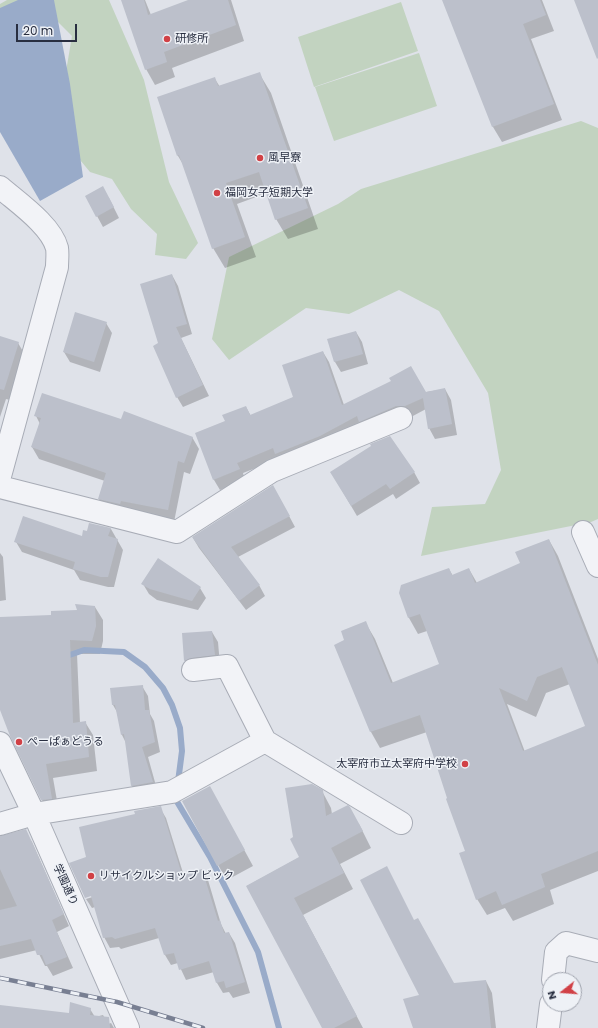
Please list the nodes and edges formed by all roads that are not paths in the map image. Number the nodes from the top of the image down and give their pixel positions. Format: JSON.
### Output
{"nodes":[{"id":1,"x":0,"y":187,"type":"edge"},
{"id":2,"x":401,"y":418,"type":"dead end"},
{"id":3,"x":0,"y":476,"type":"edge"},
{"id":4,"x":0,"y":487,"type":"edge"},
{"id":5,"x":583,"y":532,"type":"dead end"},
{"id":6,"x":598,"y":566,"type":"edge"},
{"id":7,"x":193,"y":670,"type":"dead end"},
{"id":8,"x":265,"y":741,"type":"junction"},
{"id":9,"x":0,"y":743,"type":"edge"},
{"id":10,"x":34,"y":814,"type":"junction"},
{"id":11,"x":401,"y":823,"type":"dead end"},
{"id":12,"x":0,"y":824,"type":"edge"},
{"id":13,"x":598,"y":951,"type":"edge"},
{"id":14,"x":554,"y":972,"type":"edge"},
{"id":15,"x":550,"y":1012,"type":"edge"},
{"id":16,"x":128,"y":1028,"type":"edge"},
{"id":17,"x":548,"y":1028,"type":"edge"}],
"edges":[{"from":1,"to":3,"type":"street"},
{"from":2,"to":4,"type":"street"},
{"from":5,"to":6,"type":"street"},
{"from":7,"to":8,"type":"street"},
{"from":8,"to":10,"type":"street"},
{"from":8,"to":11,"type":"street"},
{"from":9,"to":10,"type":"street","name":"学園通り"},
{"from":10,"to":12,"type":"street"},
{"from":10,"to":16,"type":"street","name":"学園通り"},
{"from":13,"to":14,"type":"street"},
{"from":15,"to":17,"type":"street"}]}
